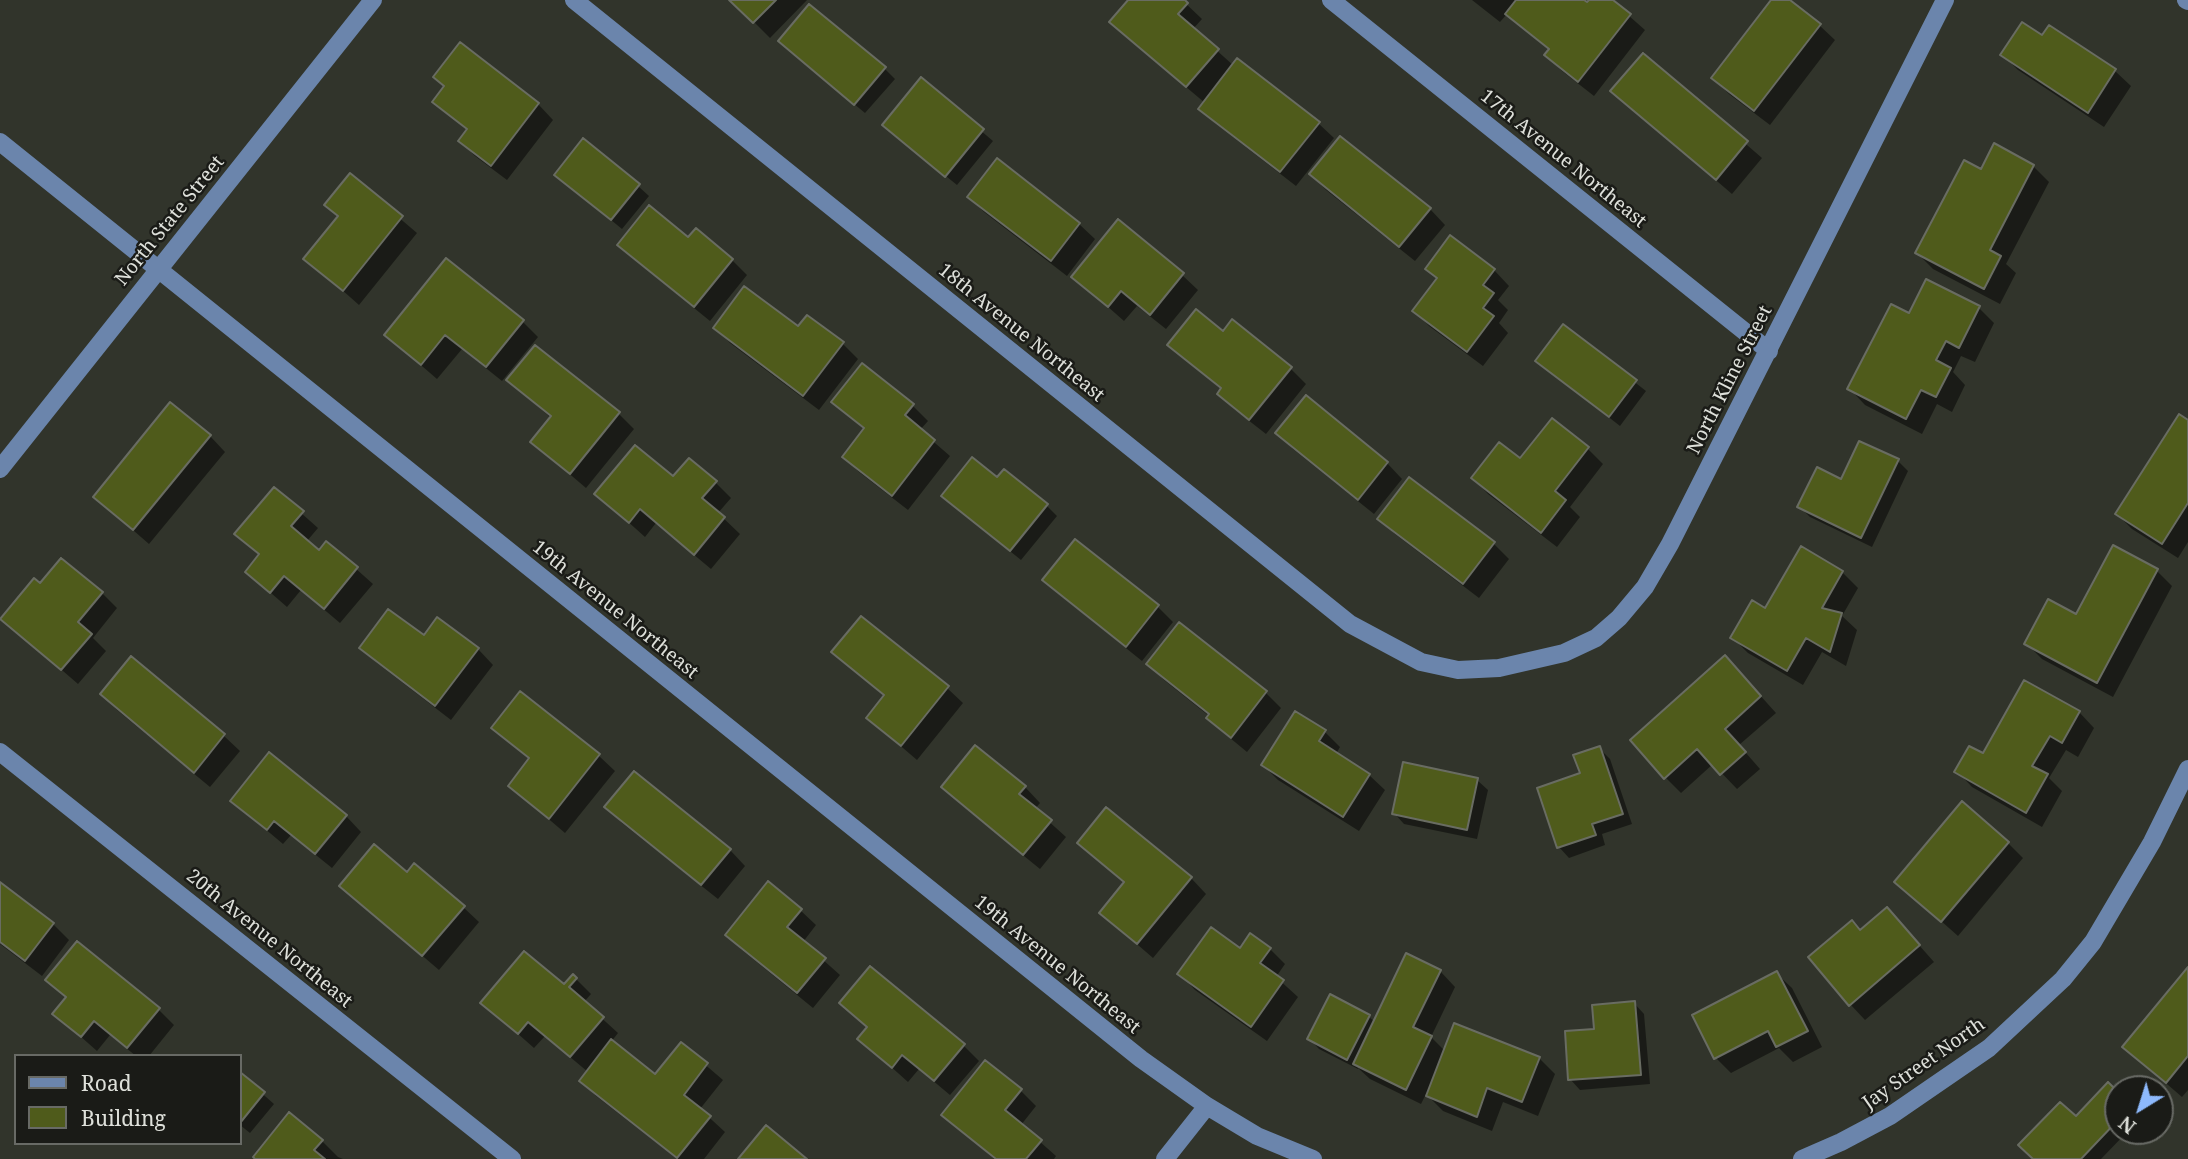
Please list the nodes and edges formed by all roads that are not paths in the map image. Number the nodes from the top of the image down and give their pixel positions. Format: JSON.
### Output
{"nodes":[{"id":1,"x":373,"y":0,"type":"edge"},
{"id":2,"x":574,"y":0,"type":"edge"},
{"id":3,"x":1331,"y":0,"type":"edge"},
{"id":4,"x":1945,"y":0,"type":"edge"},
{"id":5,"x":0,"y":142,"type":"edge"},
{"id":6,"x":158,"y":268,"type":"junction"},
{"id":7,"x":1769,"y":351,"type":"junction"},
{"id":8,"x":0,"y":469,"type":"edge"},
{"id":9,"x":1458,"y":670,"type":"joint"},
{"id":10,"x":0,"y":752,"type":"edge"},
{"id":11,"x":2188,"y":769,"type":"edge"},
{"id":12,"x":1207,"y":1106,"type":"junction"},
{"id":13,"x":512,"y":1159,"type":"edge"},
{"id":14,"x":1165,"y":1159,"type":"edge"},
{"id":15,"x":1313,"y":1159,"type":"edge"},
{"id":16,"x":1802,"y":1159,"type":"edge"}],
"edges":[{"from":1,"to":6,"type":"street","name":"North State Street"},
{"from":2,"to":9,"type":"street","name":"18th Avenue Northeast"},
{"from":3,"to":7,"type":"street","name":"17th Avenue Northeast"},
{"from":4,"to":7,"type":"street","name":"North Kline Street"},
{"from":5,"to":6,"type":"street","name":"19th Avenue Northeast"},
{"from":6,"to":8,"type":"street","name":"North State Street"},
{"from":6,"to":12,"type":"street","name":"19th Avenue Northeast"},
{"from":7,"to":9,"type":"street","name":"North Kline Street"},
{"from":10,"to":13,"type":"street","name":"20th Avenue Northeast"},
{"from":11,"to":16,"type":"street","name":"Jay Street North"},
{"from":12,"to":14,"type":"street"},
{"from":12,"to":15,"type":"street"}]}
